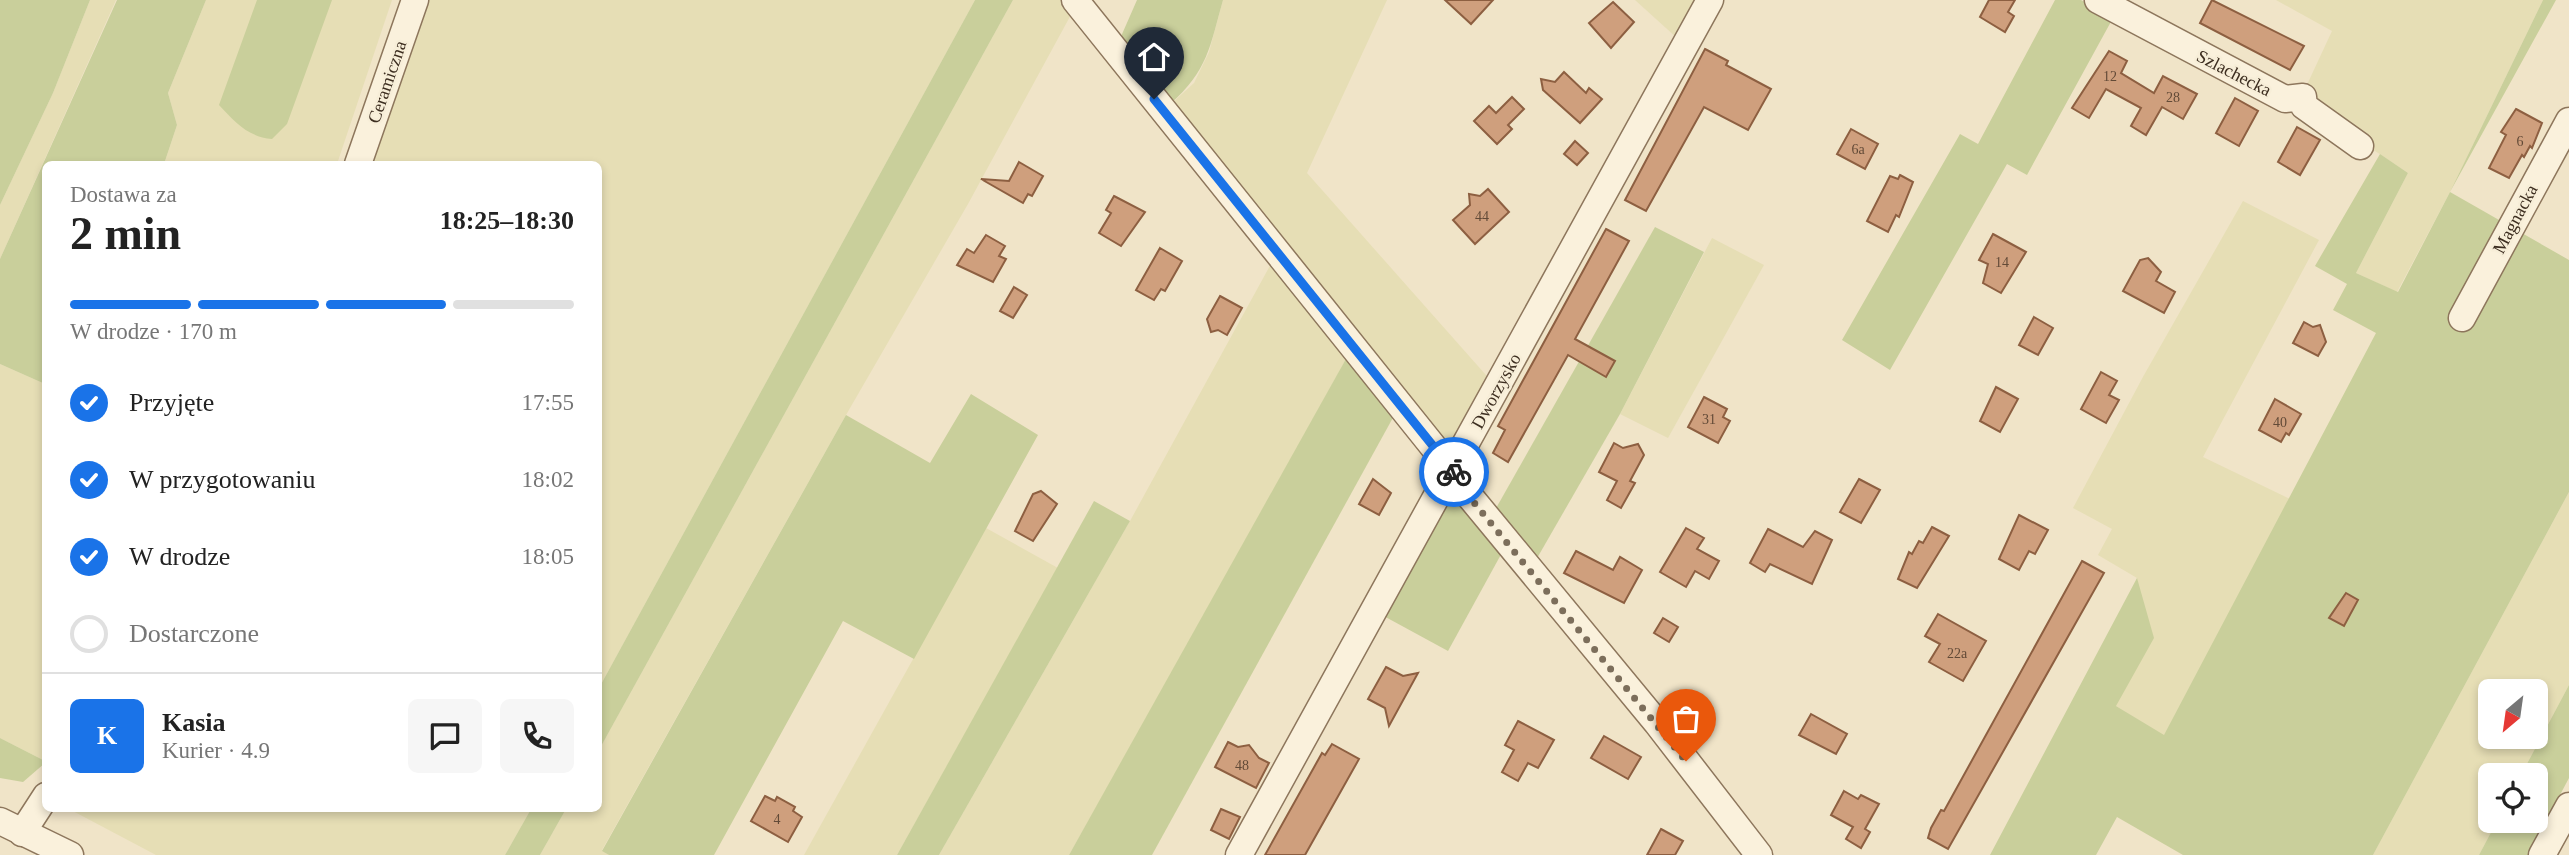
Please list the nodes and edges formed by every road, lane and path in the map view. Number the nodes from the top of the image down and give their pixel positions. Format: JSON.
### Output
{"nodes":[{"id":1,"x":415,"y":0,"type":"edge"},
{"id":2,"x":1075,"y":0,"type":"edge"},
{"id":3,"x":1710,"y":0,"type":"edge"},
{"id":4,"x":2098,"y":0,"type":"edge"},
{"id":5,"x":2569,"y":121,"type":"edge"},
{"id":6,"x":2360,"y":146,"type":"dead end"},
{"id":7,"x":359,"y":161,"type":"edge"},
{"id":8,"x":2462,"y":318,"type":"dead end"},
{"id":9,"x":1452,"y":470,"type":"junction"},
{"id":10,"x":42,"y":800,"type":"edge"},
{"id":11,"x":2569,"y":806,"type":"edge"},
{"id":12,"x":11,"y":827,"type":"edge"},
{"id":13,"x":70,"y":855,"type":"edge"},
{"id":14,"x":1239,"y":855,"type":"edge"},
{"id":15,"x":1759,"y":855,"type":"edge"},
{"id":16,"x":2542,"y":855,"type":"edge"}],
"edges":[{"from":1,"to":7,"type":"street","name":"Ceramiczna"},
{"from":2,"to":9,"type":"street"},
{"from":3,"to":9,"type":"street","name":"Dworzysko"},
{"from":4,"to":6,"type":"street","name":"Szlachecka"},
{"from":5,"to":8,"type":"street","name":"Magnacka"},
{"from":9,"to":14,"type":"street","name":"Dworzysko"},
{"from":9,"to":15,"type":"street"},
{"from":10,"to":12,"type":"street"},
{"from":11,"to":16,"type":"street"},
{"from":12,"to":13,"type":"street"}]}
